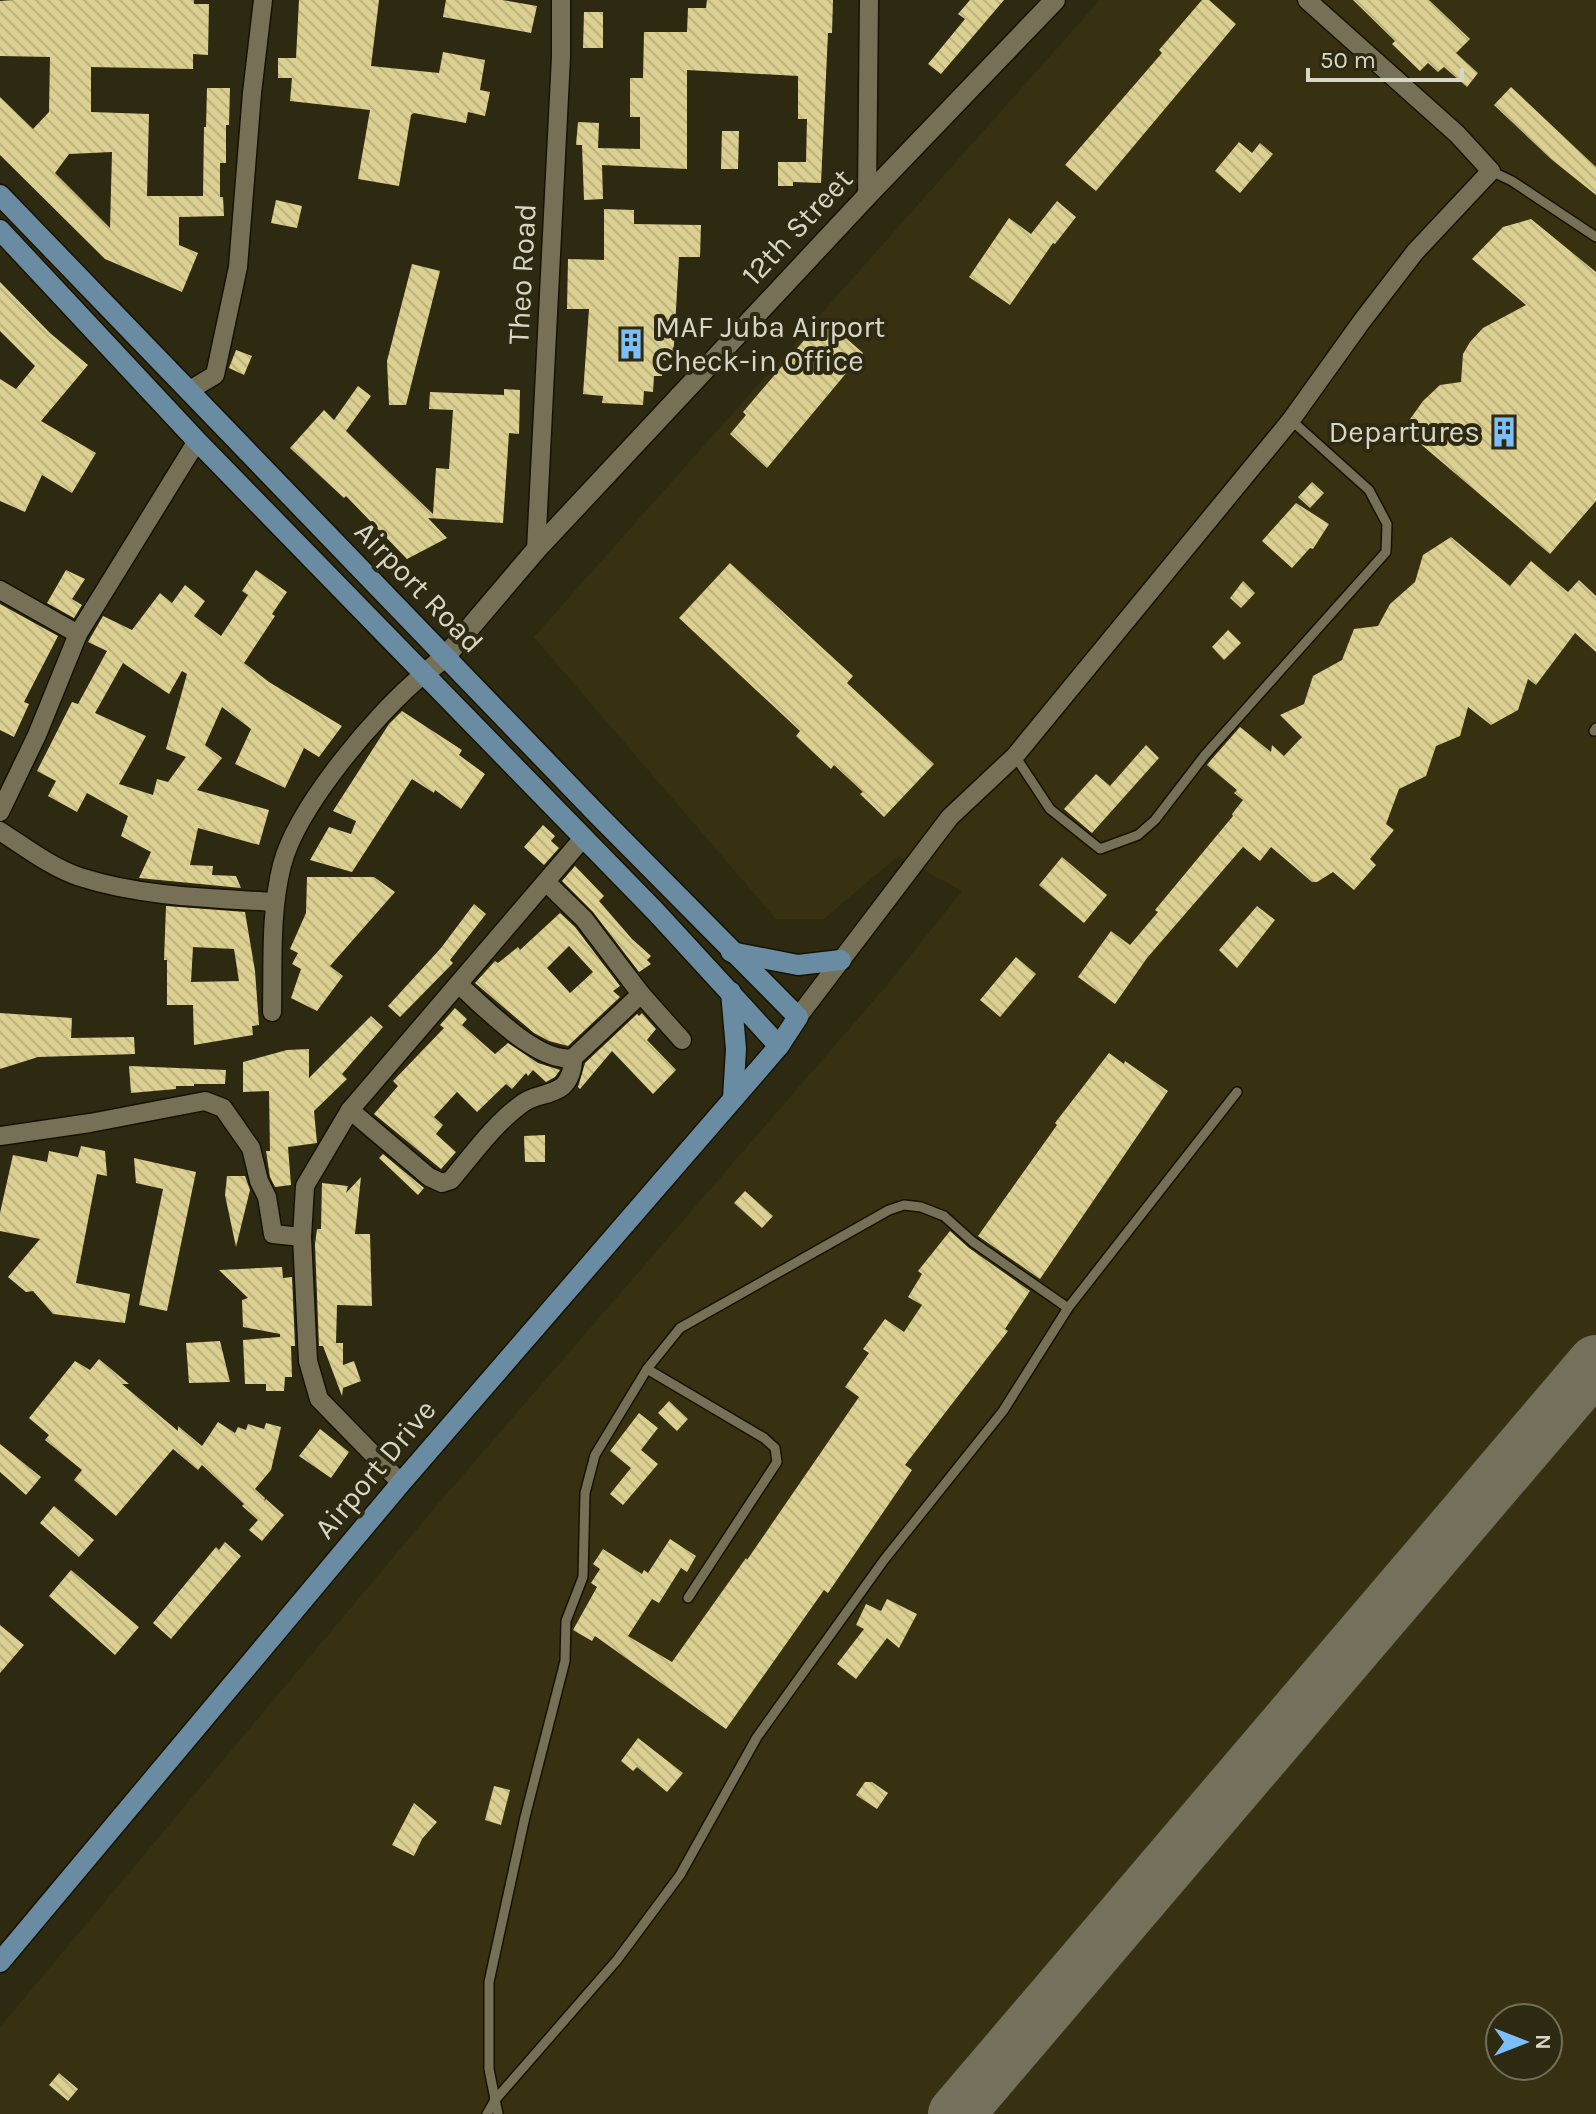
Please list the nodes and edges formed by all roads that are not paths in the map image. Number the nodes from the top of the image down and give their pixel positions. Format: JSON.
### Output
{"nodes":[{"id":1,"x":263,"y":0,"type":"edge"},
{"id":2,"x":561,"y":0,"type":"edge"},
{"id":3,"x":869,"y":0,"type":"edge"},
{"id":4,"x":1055,"y":0,"type":"edge"},
{"id":5,"x":1307,"y":0,"type":"edge"},
{"id":6,"x":1491,"y":171,"type":"junction"},
{"id":7,"x":0,"y":195,"type":"edge"},
{"id":8,"x":867,"y":196,"type":"junction"},
{"id":9,"x":0,"y":230,"type":"edge"},
{"id":10,"x":1596,"y":237,"type":"edge"},
{"id":11,"x":188,"y":391,"type":"junction"},
{"id":12,"x":1291,"y":420,"type":"junction"},
{"id":13,"x":197,"y":441,"type":"junction"},
{"id":14,"x":536,"y":550,"type":"junction"},
{"id":15,"x":0,"y":590,"type":"edge"},
{"id":16,"x":78,"y":634,"type":"junction"},
{"id":17,"x":445,"y":657,"type":"junction"},
{"id":18,"x":424,"y":674,"type":"junction"},
{"id":19,"x":1015,"y":756,"type":"junction"},
{"id":20,"x":0,"y":812,"type":"edge"},
{"id":21,"x":0,"y":831,"type":"edge"},
{"id":22,"x":584,"y":837,"type":"junction"},
{"id":23,"x":546,"y":882,"type":"junction"},
{"id":24,"x":274,"y":902,"type":"junction"},
{"id":25,"x":730,"y":951,"type":"junction"},
{"id":26,"x":841,"y":960,"type":"junction"},
{"id":27,"x":458,"y":984,"type":"junction"},
{"id":28,"x":731,"y":992,"type":"junction"},
{"id":29,"x":641,"y":994,"type":"junction"},
{"id":30,"x":272,"y":1012,"type":"dead end"},
{"id":31,"x":798,"y":1017,"type":"junction"},
{"id":32,"x":682,"y":1040,"type":"dead end"},
{"id":33,"x":779,"y":1046,"type":"junction"},
{"id":34,"x":573,"y":1058,"type":"junction"},
{"id":35,"x":1237,"y":1092,"type":"dead end"},
{"id":36,"x":733,"y":1098,"type":"junction"},
{"id":37,"x":350,"y":1110,"type":"junction"},
{"id":38,"x":0,"y":1136,"type":"edge"},
{"id":39,"x":302,"y":1237,"type":"junction"},
{"id":40,"x":1068,"y":1308,"type":"junction"},
{"id":41,"x":647,"y":1369,"type":"junction"},
{"id":42,"x":401,"y":1483,"type":"junction"},
{"id":43,"x":688,"y":1598,"type":"dead end"},
{"id":44,"x":0,"y":1962,"type":"edge"},
{"id":45,"x":495,"y":2100,"type":"junction"},
{"id":46,"x":487,"y":2114,"type":"edge"},
{"id":47,"x":498,"y":2114,"type":"edge"}],
"edges":[{"from":1,"to":11,"type":"street"},
{"from":2,"to":14,"type":"street","name":"Theo Road"},
{"from":3,"to":8,"type":"street"},
{"from":4,"to":8,"type":"street","name":"12th Street"},
{"from":5,"to":6,"type":"street"},
{"from":6,"to":10,"type":"lane"},
{"from":6,"to":12,"type":"street"},
{"from":7,"to":11,"type":"main road","name":"Airport Road"},
{"from":8,"to":14,"type":"street","name":"12th Street"},
{"from":9,"to":13,"type":"main road","name":"Airport Road"},
{"from":11,"to":17,"type":"main road","name":"Airport Road"},
{"from":12,"to":19,"type":"street"},
{"from":12,"to":19,"type":"lane"},
{"from":13,"to":16,"type":"street"},
{"from":13,"to":18,"type":"main road","name":"Airport Road"},
{"from":14,"to":17,"type":"street","name":"12th Street"},
{"from":15,"to":16,"type":"street"},
{"from":16,"to":20,"type":"street"},
{"from":17,"to":18,"type":"street","name":"12th Street"},
{"from":17,"to":25,"type":"main road","name":"Airport Road"},
{"from":18,"to":22,"type":"main road","name":"Airport Road"},
{"from":18,"to":24,"type":"street"},
{"from":19,"to":26,"type":"street"},
{"from":21,"to":24,"type":"street"},
{"from":22,"to":23,"type":"street"},
{"from":22,"to":28,"type":"main road","name":"Airport Road"},
{"from":23,"to":27,"type":"street"},
{"from":23,"to":29,"type":"street"},
{"from":24,"to":30,"type":"street"},
{"from":25,"to":26,"type":"main road"},
{"from":25,"to":31,"type":"main road","name":"Airport Road"},
{"from":26,"to":31,"type":"street"},
{"from":27,"to":34,"type":"street"},
{"from":27,"to":37,"type":"street"},
{"from":28,"to":33,"type":"main road","name":"Airport Road"},
{"from":28,"to":36,"type":"main road"},
{"from":29,"to":32,"type":"street"},
{"from":29,"to":34,"type":"street"},
{"from":31,"to":33,"type":"main road","name":"Airport Drive"},
{"from":33,"to":36,"type":"main road","name":"Airport Drive"},
{"from":34,"to":37,"type":"street"},
{"from":35,"to":40,"type":"lane"},
{"from":36,"to":42,"type":"main road","name":"Airport Drive"},
{"from":37,"to":39,"type":"street"},
{"from":38,"to":39,"type":"street"},
{"from":39,"to":42,"type":"street"},
{"from":40,"to":41,"type":"lane"},
{"from":40,"to":45,"type":"lane"},
{"from":41,"to":43,"type":"lane"},
{"from":41,"to":45,"type":"lane"},
{"from":42,"to":44,"type":"main road","name":"Airport Drive"},
{"from":45,"to":46,"type":"lane"},
{"from":45,"to":47,"type":"lane"}]}
